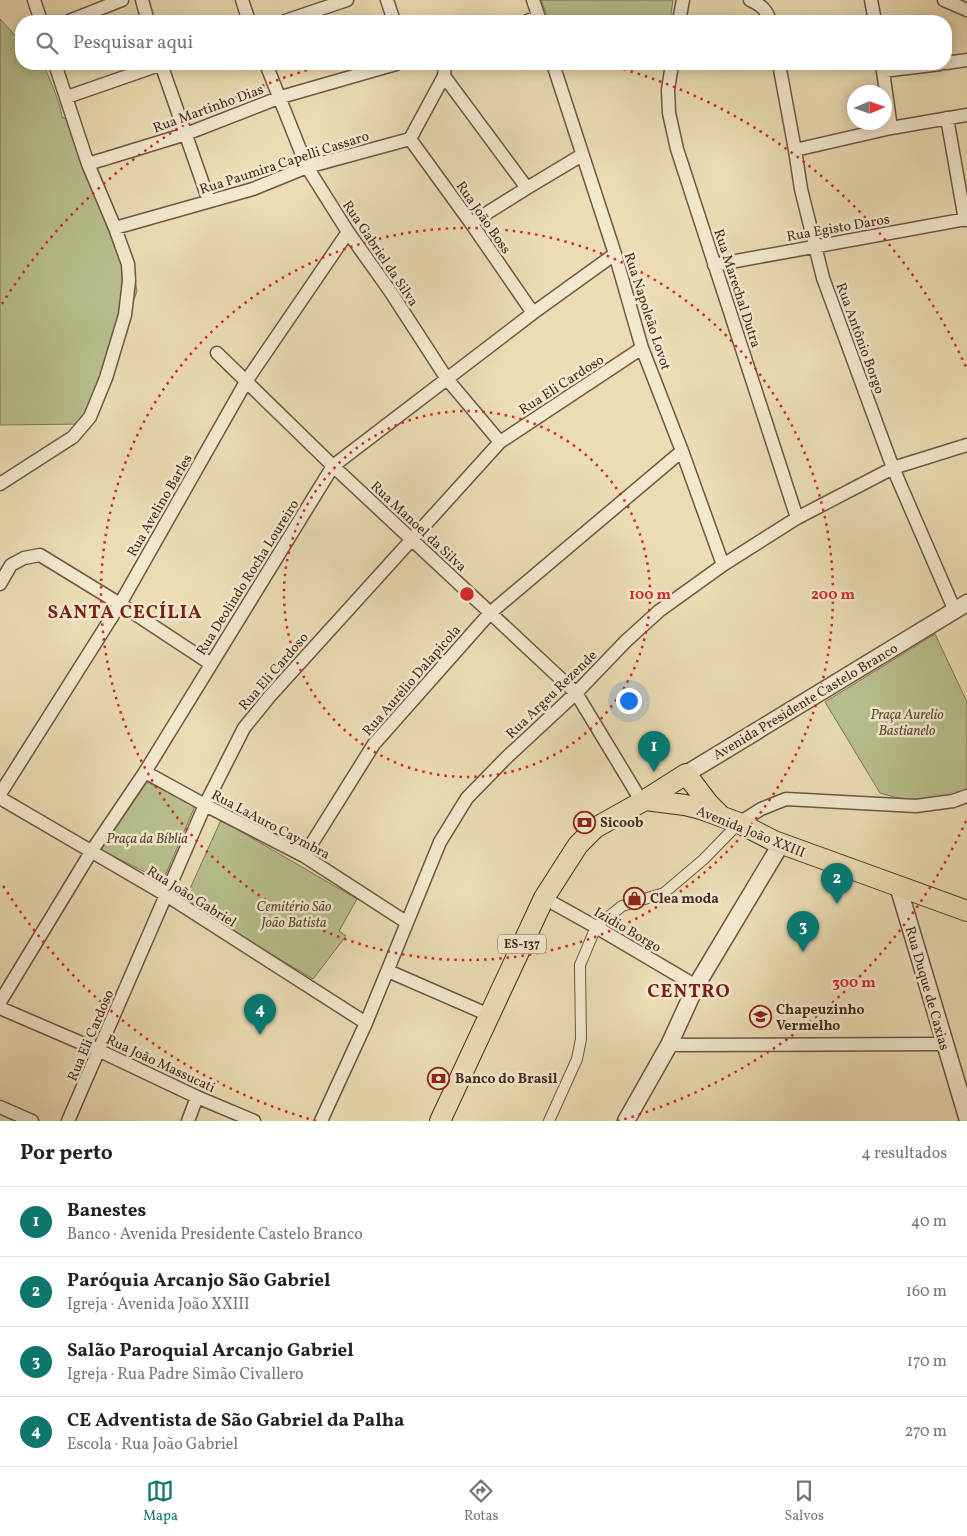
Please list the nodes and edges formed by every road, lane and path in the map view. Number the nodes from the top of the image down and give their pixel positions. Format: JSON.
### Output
{"nodes":[{"id":1,"x":34,"y":0,"type":"edge"},
{"id":2,"x":122,"y":0,"type":"edge"},
{"id":3,"x":142,"y":0,"type":"edge"},
{"id":4,"x":242,"y":0,"type":"edge"},
{"id":5,"x":348,"y":0,"type":"edge"},
{"id":6,"x":387,"y":0,"type":"edge"},
{"id":7,"x":533,"y":0,"type":"edge"},
{"id":8,"x":683,"y":0,"type":"edge"},
{"id":9,"x":750,"y":0,"type":"edge"},
{"id":10,"x":871,"y":0,"type":"edge"},
{"id":11,"x":944,"y":0,"type":"edge"},
{"id":12,"x":967,"y":10,"type":"edge"},
{"id":13,"x":39,"y":15,"type":"edge"},
{"id":14,"x":84,"y":15,"type":"edge"},
{"id":15,"x":146,"y":15,"type":"edge"},
{"id":16,"x":247,"y":15,"type":"edge"},
{"id":17,"x":303,"y":15,"type":"edge"},
{"id":18,"x":392,"y":15,"type":"edge"},
{"id":19,"x":534,"y":15,"type":"edge"},
{"id":20,"x":680,"y":15,"type":"edge"},
{"id":21,"x":768,"y":15,"type":"edge"},
{"id":22,"x":874,"y":15,"type":"edge"},
{"id":23,"x":967,"y":60,"type":"edge"},
{"id":24,"x":952,"y":62,"type":"edge"},
{"id":25,"x":57,"y":70,"type":"edge"},
{"id":26,"x":144,"y":70,"type":"edge"},
{"id":27,"x":163,"y":70,"type":"edge"},
{"id":28,"x":269,"y":70,"type":"edge"},
{"id":29,"x":375,"y":70,"type":"edge"},
{"id":30,"x":444,"y":70,"type":"edge"},
{"id":31,"x":555,"y":70,"type":"edge"},
{"id":32,"x":671,"y":70,"type":"edge"},
{"id":33,"x":780,"y":70,"type":"edge"},
{"id":34,"x":882,"y":70,"type":"edge"},
{"id":35,"x":885,"y":85,"type":"edge"},
{"id":36,"x":281,"y":97,"type":"junction"},
{"id":37,"x":67,"y":98,"type":"junction"},
{"id":38,"x":967,"y":115,"type":"edge"},
{"id":39,"x":947,"y":118,"type":"junction"},
{"id":40,"x":892,"y":128,"type":"edge"},
{"id":41,"x":882,"y":130,"type":"edge"},
{"id":42,"x":186,"y":134,"type":"junction"},
{"id":43,"x":410,"y":139,"type":"junction"},
{"id":44,"x":795,"y":150,"type":"junction"},
{"id":45,"x":582,"y":155,"type":"junction"},
{"id":46,"x":88,"y":164,"type":"junction"},
{"id":47,"x":307,"y":167,"type":"junction"},
{"id":48,"x":527,"y":188,"type":"junction"},
{"id":49,"x":209,"y":202,"type":"junction"},
{"id":50,"x":966,"y":220,"type":"edge"},
{"id":51,"x":472,"y":223,"type":"junction"},
{"id":52,"x":115,"y":228,"type":"junction"},
{"id":53,"x":348,"y":232,"type":"junction"},
{"id":54,"x":814,"y":247,"type":"junction"},
{"id":55,"x":614,"y":254,"type":"junction"},
{"id":56,"x":714,"y":264,"type":"junction"},
{"id":57,"x":533,"y":313,"type":"junction"},
{"id":58,"x":642,"y":348,"type":"junction"},
{"id":59,"x":218,"y":353,"type":"dead end"},
{"id":60,"x":447,"y":379,"type":"junction"},
{"id":61,"x":247,"y":380,"type":"junction"},
{"id":62,"x":500,"y":442,"type":"junction"},
{"id":63,"x":967,"y":445,"type":"edge"},
{"id":64,"x":682,"y":451,"type":"junction"},
{"id":65,"x":333,"y":466,"type":"junction"},
{"id":66,"x":893,"y":468,"type":"junction"},
{"id":67,"x":0,"y":484,"type":"edge"},
{"id":68,"x":797,"y":518,"type":"junction"},
{"id":69,"x":412,"y":540,"type":"junction"},
{"id":70,"x":723,"y":565,"type":"junction"},
{"id":71,"x":0,"y":584,"type":"edge"},
{"id":72,"x":120,"y":604,"type":"junction"},
{"id":73,"x":963,"y":608,"type":"edge"},
{"id":74,"x":490,"y":612,"type":"junction"},
{"id":75,"x":211,"y":664,"type":"junction"},
{"id":76,"x":576,"y":693,"type":"junction"},
{"id":77,"x":145,"y":772,"type":"junction"},
{"id":78,"x":686,"y":774,"type":"junction"},
{"id":79,"x":0,"y":794,"type":"edge"},
{"id":80,"x":967,"y":796,"type":"edge"},
{"id":81,"x":0,"y":798,"type":"edge"},
{"id":82,"x":643,"y":801,"type":"junction"},
{"id":83,"x":205,"y":805,"type":"junction"},
{"id":84,"x":730,"y":820,"type":"junction"},
{"id":85,"x":781,"y":844,"type":"junction"},
{"id":86,"x":92,"y":852,"type":"junction"},
{"id":87,"x":304,"y":856,"type":"junction"},
{"id":88,"x":898,"y":886,"type":"junction"},
{"id":89,"x":166,"y":895,"type":"junction"},
{"id":90,"x":544,"y":898,"type":"junction"},
{"id":91,"x":967,"y":911,"type":"edge"},
{"id":92,"x":406,"y":922,"type":"junction"},
{"id":93,"x":596,"y":927,"type":"junction"},
{"id":94,"x":388,"y":971,"type":"junction"},
{"id":95,"x":696,"y":986,"type":"junction"},
{"id":96,"x":0,"y":1002,"type":"edge"},
{"id":97,"x":0,"y":1008,"type":"edge"},
{"id":98,"x":489,"y":1016,"type":"junction"},
{"id":99,"x":366,"y":1023,"type":"junction"},
{"id":100,"x":944,"y":1044,"type":"junction"},
{"id":101,"x":669,"y":1045,"type":"junction"},
{"id":102,"x":100,"y":1051,"type":"junction"},
{"id":103,"x":197,"y":1097,"type":"junction"},
{"id":104,"x":0,"y":1106,"type":"edge"},
{"id":105,"x":967,"y":1117,"type":"edge"},
{"id":106,"x":32,"y":1121,"type":"edge"},
{"id":107,"x":68,"y":1121,"type":"edge"},
{"id":108,"x":188,"y":1121,"type":"edge"},
{"id":109,"x":254,"y":1121,"type":"edge"},
{"id":110,"x":321,"y":1121,"type":"edge"},
{"id":111,"x":440,"y":1121,"type":"edge"},
{"id":112,"x":549,"y":1121,"type":"edge"},
{"id":113,"x":626,"y":1121,"type":"edge"}],
"edges":[{"from":1,"to":13,"type":"street"},
{"from":2,"to":14,"type":"street"},
{"from":3,"to":15,"type":"street"},
{"from":4,"to":16,"type":"street"},
{"from":5,"to":17,"type":"street"},
{"from":6,"to":18,"type":"street"},
{"from":7,"to":19,"type":"street"},
{"from":8,"to":20,"type":"street"},
{"from":9,"to":21,"type":"street"},
{"from":10,"to":22,"type":"street"},
{"from":11,"to":12,"type":"street"},
{"from":23,"to":24,"type":"street"},
{"from":25,"to":37,"type":"street"},
{"from":26,"to":37,"type":"street"},
{"from":27,"to":42,"type":"street"},
{"from":28,"to":36,"type":"street","name":"Rua Gabriel da Silva"},
{"from":29,"to":36,"type":"street","name":"Rua Martinho Dias"},
{"from":30,"to":43,"type":"street"},
{"from":30,"to":48,"type":"street"},
{"from":31,"to":45,"type":"street","name":"Rua Napoleão Lovot"},
{"from":32,"to":56,"type":"street","name":"Rua Marechal Dutra"},
{"from":33,"to":44,"type":"street","name":"Rua Antônio Borgo"},
{"from":34,"to":35,"type":"street"},
{"from":36,"to":42,"type":"street","name":"Rua Martinho Dias"},
{"from":36,"to":47,"type":"street","name":"Rua Gabriel da Silva"},
{"from":37,"to":46,"type":"street"},
{"from":38,"to":39,"type":"street"},
{"from":39,"to":40,"type":"street"},
{"from":39,"to":50,"type":"street"},
{"from":41,"to":44,"type":"street"},
{"from":42,"to":46,"type":"street","name":"Rua Martinho Dias"},
{"from":42,"to":49,"type":"street"},
{"from":43,"to":47,"type":"street","name":"Rua Paumira Capelli Cassaro"},
{"from":43,"to":51,"type":"street","name":"Rua João Boss"},
{"from":44,"to":54,"type":"street","name":"Rua Antônio Borgo"},
{"from":45,"to":48,"type":"street"},
{"from":45,"to":55,"type":"street","name":"Rua Napoleão Lovot"},
{"from":46,"to":52,"type":"street"},
{"from":47,"to":49,"type":"street","name":"Rua Paumira Capelli Cassaro"},
{"from":47,"to":53,"type":"street","name":"Rua Gabriel da Silva"},
{"from":48,"to":51,"type":"street"},
{"from":49,"to":52,"type":"street","name":"Rua Paumira Capelli Cassaro"},
{"from":50,"to":54,"type":"street","name":"Rua Egisto Daros"},
{"from":51,"to":57,"type":"street","name":"Rua João Boss"},
{"from":52,"to":67,"type":"street"},
{"from":53,"to":60,"type":"street","name":"Rua Gabriel da Silva"},
{"from":53,"to":61,"type":"street","name":"Rua Avelino Barles"},
{"from":54,"to":56,"type":"street","name":"Rua Egisto Daros"},
{"from":54,"to":66,"type":"street","name":"Rua Antônio Borgo"},
{"from":55,"to":57,"type":"street","name":"Rua Deolindo Rocha Loureiro"},
{"from":55,"to":58,"type":"street","name":"Rua Napoleão Lovot"},
{"from":56,"to":68,"type":"street","name":"Rua Marechal Dutra"},
{"from":57,"to":60,"type":"street","name":"Rua Deolindo Rocha Loureiro"},
{"from":58,"to":62,"type":"street","name":"Rua Eli Cardoso"},
{"from":58,"to":64,"type":"street","name":"Rua Napoleão Lovot"},
{"from":59,"to":61,"type":"street","name":"Rua Manoel da Silva"},
{"from":60,"to":62,"type":"street","name":"Rua Gabriel da Silva"},
{"from":60,"to":65,"type":"street","name":"Rua Deolindo Rocha Loureiro"},
{"from":61,"to":65,"type":"street","name":"Rua Manoel da Silva"},
{"from":61,"to":72,"type":"street","name":"Rua Avelino Barles"},
{"from":62,"to":69,"type":"street","name":"Rua Eli Cardoso"},
{"from":63,"to":66,"type":"street","name":"Rua Argeu Rezende"},
{"from":64,"to":70,"type":"street","name":"Rua Napoleão Lovot"},
{"from":64,"to":74,"type":"street","name":"Rua Aurélio Dalapicola"},
{"from":65,"to":69,"type":"street","name":"Rua Manoel da Silva"},
{"from":65,"to":75,"type":"street","name":"Rua Deolindo Rocha Loureiro"},
{"from":66,"to":68,"type":"street","name":"Rua Argeu Rezende"},
{"from":66,"to":73,"type":"street","name":"Rua Antônio Borgo"},
{"from":68,"to":70,"type":"street","name":"Rua Argeu Rezende"},
{"from":69,"to":74,"type":"street","name":"Rua Manoel da Silva"},
{"from":69,"to":83,"type":"street","name":"Rua Eli Cardoso"},
{"from":70,"to":76,"type":"street","name":"Rua Argeu Rezende"},
{"from":71,"to":72,"type":"street"},
{"from":72,"to":75,"type":"street"},
{"from":72,"to":79,"type":"street","name":"Rua Avelino Barles"},
{"from":73,"to":78,"type":"street","name":"Avenida Presidente Castelo Branco"},
{"from":74,"to":76,"type":"street","name":"Rua Manoel da Silva"},
{"from":74,"to":87,"type":"street","name":"Rua Aurélio Dalapicola"},
{"from":75,"to":77,"type":"street","name":"Rua Deolindo Rocha Loureiro"},
{"from":76,"to":82,"type":"street","name":"Rua Manoel da Silva"},
{"from":76,"to":92,"type":"street","name":"Rua Argeu Rezende"},
{"from":77,"to":83,"type":"street","name":"Rua LaAuro Caymbra"},
{"from":77,"to":86,"type":"street","name":"Rua Deolindo Rocha Loureiro"},
{"from":78,"to":82,"type":"main road","name":"Avenida Presidente Castelo Branco","number":"ES-137"},
{"from":78,"to":84,"type":"main road"},
{"from":80,"to":84,"type":"street"},
{"from":81,"to":86,"type":"street","name":"Rua João Gabriel"},
{"from":82,"to":84,"type":"main road","name":"Avenida João XXIII"},
{"from":82,"to":90,"type":"main road","number":"ES-137"},
{"from":83,"to":87,"type":"street","name":"Rua LaAuro Caymbra"},
{"from":83,"to":89,"type":"street","name":"Rua Eli Cardoso"},
{"from":84,"to":85,"type":"main road","name":"Avenida João XXIII"},
{"from":84,"to":93,"type":"street"},
{"from":85,"to":88,"type":"main road","name":"Avenida João XXIII"},
{"from":85,"to":95,"type":"street"},
{"from":86,"to":89,"type":"street","name":"Rua João Gabriel"},
{"from":86,"to":96,"type":"street","name":"Rua Deolindo Rocha Loureiro"},
{"from":87,"to":92,"type":"street","name":"Rua LaAuro Caymbra"},
{"from":88,"to":91,"type":"main road","name":"Avenida João XXIII"},
{"from":88,"to":100,"type":"street","name":"Rua Duque de Caxias"},
{"from":89,"to":99,"type":"street","name":"Rua João Gabriel"},
{"from":89,"to":102,"type":"street","name":"Rua Eli Cardoso"},
{"from":90,"to":93,"type":"street","name":"Izidio Borgo"},
{"from":90,"to":98,"type":"main road","number":"ES-137"},
{"from":92,"to":94,"type":"street","name":"Rua Argeu Rezende"},
{"from":93,"to":95,"type":"street","name":"Izidio Borgo"},
{"from":93,"to":112,"type":"street"},
{"from":94,"to":98,"type":"street"},
{"from":94,"to":99,"type":"street","name":"Rua Argeu Rezende"},
{"from":95,"to":101,"type":"street"},
{"from":97,"to":102,"type":"street","name":"Rua João Massucati"},
{"from":98,"to":111,"type":"main road","number":"ES-137"},
{"from":99,"to":110,"type":"street","name":"Rua Argeu Rezende"},
{"from":100,"to":101,"type":"street"},
{"from":100,"to":105,"type":"street","name":"Rua Duque de Caxias"},
{"from":101,"to":113,"type":"street"},
{"from":102,"to":103,"type":"street","name":"Rua João Massucati"},
{"from":102,"to":107,"type":"street","name":"Rua Eli Cardoso"},
{"from":103,"to":108,"type":"street"},
{"from":103,"to":109,"type":"street","name":"Rua João Massucati"},
{"from":104,"to":106,"type":"street"}]}
